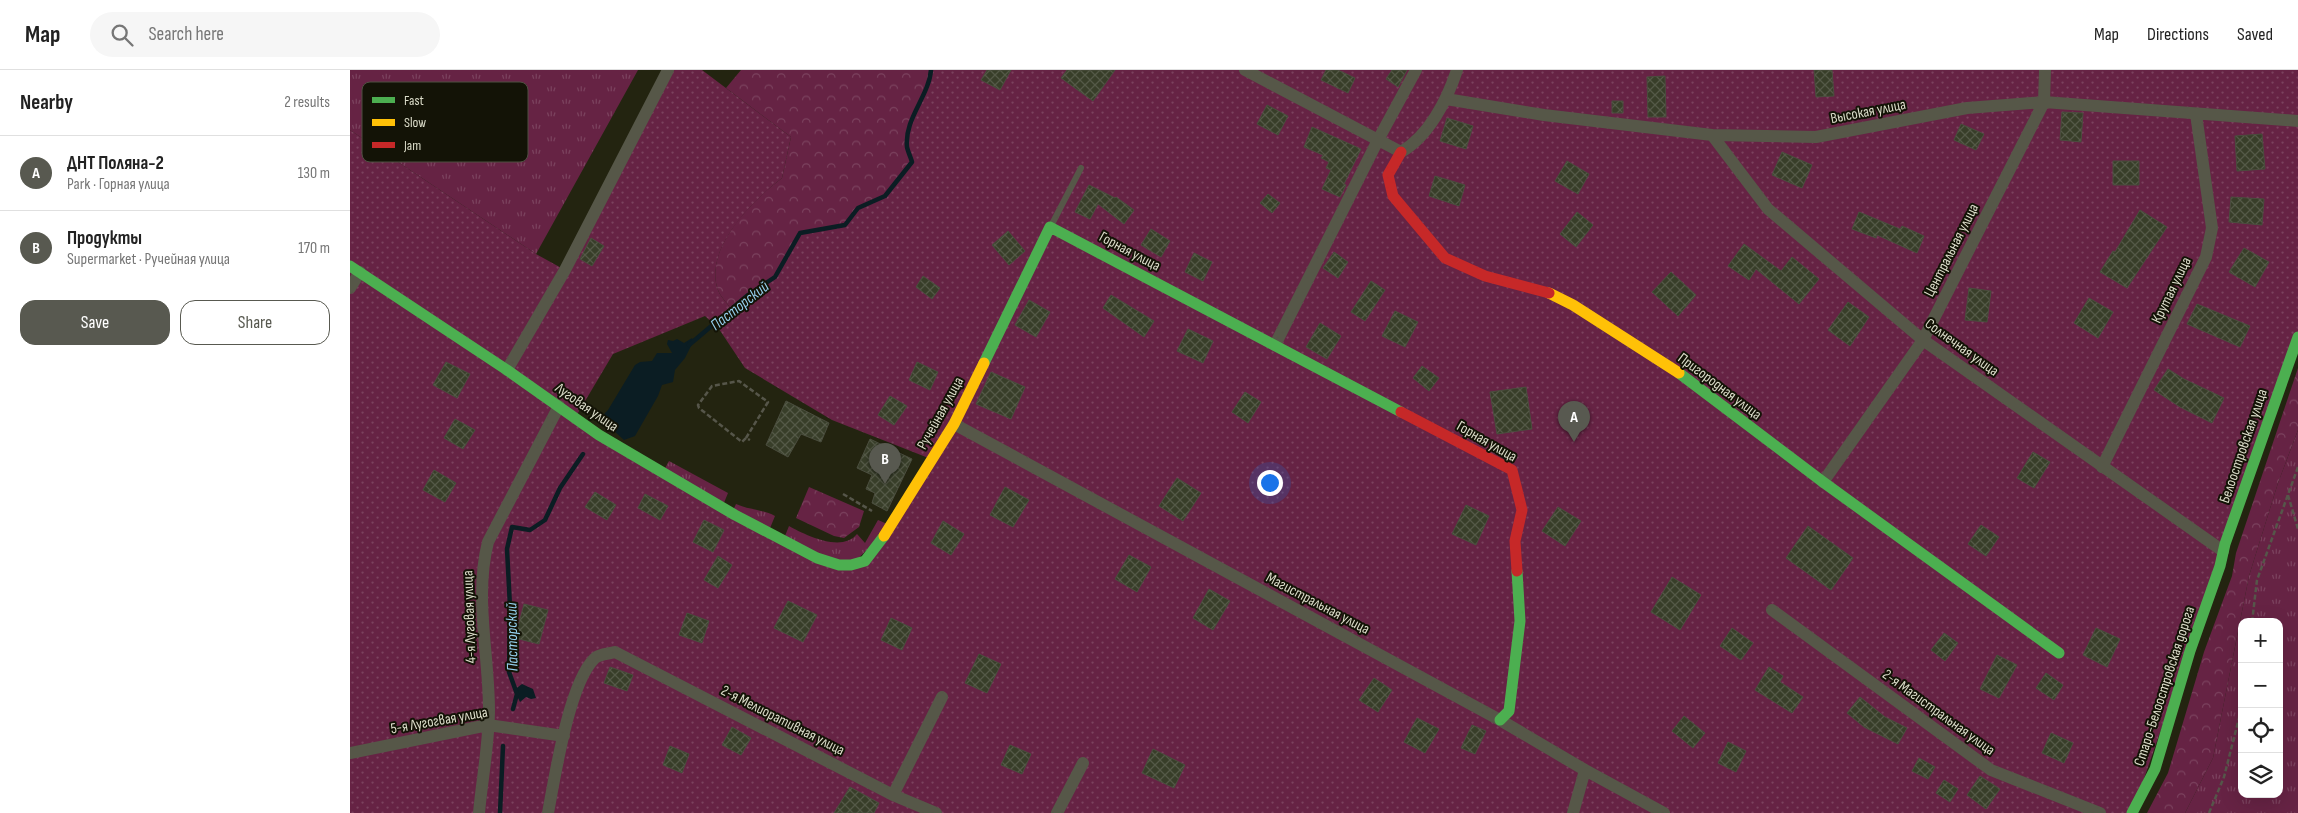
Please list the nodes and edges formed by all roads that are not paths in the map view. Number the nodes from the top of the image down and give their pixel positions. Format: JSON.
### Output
{"nodes":[{"id":1,"x":668,"y":70,"type":"edge"},
{"id":2,"x":1244,"y":70,"type":"edge"},
{"id":3,"x":1416,"y":70,"type":"edge"},
{"id":4,"x":1457,"y":70,"type":"edge"},
{"id":5,"x":2045,"y":70,"type":"edge"},
{"id":6,"x":1446,"y":99,"type":"junction"},
{"id":7,"x":2044,"y":102,"type":"junction"},
{"id":8,"x":2196,"y":114,"type":"junction"},
{"id":9,"x":2298,"y":120,"type":"edge"},
{"id":10,"x":1712,"y":135,"type":"junction"},
{"id":11,"x":1378,"y":140,"type":"junction"},
{"id":12,"x":1401,"y":152,"type":"junction"},
{"id":13,"x":1081,"y":168,"type":"dead end"},
{"id":14,"x":1050,"y":227,"type":"junction"},
{"id":15,"x":355,"y":269,"type":"edge"},
{"id":16,"x":350,"y":288,"type":"edge"},
{"id":17,"x":2298,"y":337,"type":"edge"},
{"id":18,"x":1924,"y":340,"type":"junction"},
{"id":19,"x":1274,"y":345,"type":"junction"},
{"id":20,"x":506,"y":370,"type":"junction"},
{"id":21,"x":559,"y":406,"type":"junction"},
{"id":22,"x":954,"y":424,"type":"junction"},
{"id":23,"x":2102,"y":467,"type":"junction"},
{"id":24,"x":1823,"y":482,"type":"junction"},
{"id":25,"x":2223,"y":551,"type":"junction"},
{"id":26,"x":817,"y":558,"type":"joint"},
{"id":27,"x":2220,"y":566,"type":"joint"},
{"id":28,"x":1772,"y":610,"type":"dead end"},
{"id":29,"x":2059,"y":653,"type":"dead end"},
{"id":30,"x":942,"y":697,"type":"dead end"},
{"id":31,"x":1500,"y":720,"type":"junction"},
{"id":32,"x":488,"y":724,"type":"junction"},
{"id":33,"x":564,"y":736,"type":"junction"},
{"id":34,"x":350,"y":753,"type":"edge"},
{"id":35,"x":1083,"y":763,"type":"dead end"},
{"id":36,"x":1585,"y":770,"type":"junction"},
{"id":37,"x":893,"y":794,"type":"junction"},
{"id":38,"x":479,"y":813,"type":"edge"},
{"id":39,"x":548,"y":813,"type":"edge"},
{"id":40,"x":936,"y":813,"type":"edge"},
{"id":41,"x":1057,"y":813,"type":"edge"},
{"id":42,"x":1573,"y":813,"type":"edge"},
{"id":43,"x":1664,"y":813,"type":"edge"},
{"id":44,"x":2100,"y":813,"type":"edge"},
{"id":45,"x":2132,"y":813,"type":"edge"}],
"edges":[{"from":1,"to":20,"type":"street"},
{"from":2,"to":11,"type":"street"},
{"from":3,"to":11,"type":"street"},
{"from":4,"to":6,"type":"street"},
{"from":5,"to":7,"type":"street","name":"Центральная улица"},
{"from":6,"to":10,"type":"street","name":"Высокая улица"},
{"from":6,"to":12,"type":"street"},
{"from":7,"to":8,"type":"street","name":"Высокая улица"},
{"from":7,"to":10,"type":"street","name":"Высокая улица"},
{"from":7,"to":18,"type":"street","name":"Центральная улица"},
{"from":8,"to":9,"type":"street","name":"Высокая улица"},
{"from":8,"to":23,"type":"street","name":"Крутая улица"},
{"from":10,"to":18,"type":"street","name":"Солнечная улица"},
{"from":11,"to":12,"type":"street"},
{"from":11,"to":19,"type":"street"},
{"from":12,"to":24,"type":"street","name":"Пригородная улица"},
{"from":13,"to":14,"type":"lane"},
{"from":14,"to":19,"type":"street","name":"Горная улица"},
{"from":14,"to":22,"type":"street","name":"Ручейная улица"},
{"from":15,"to":16,"type":"street"},
{"from":15,"to":20,"type":"street","name":"Луговая улица"},
{"from":17,"to":25,"type":"street","name":"Белоостровская улица"},
{"from":18,"to":23,"type":"street","name":"Солнечная улица"},
{"from":18,"to":24,"type":"street","name":"Центральная улица"},
{"from":19,"to":31,"type":"street","name":"Горная улица"},
{"from":20,"to":21,"type":"street","name":"Луговая улица"},
{"from":21,"to":26,"type":"street","name":"Луговая улица"},
{"from":21,"to":32,"type":"street","name":"4-я Луговая улица"},
{"from":22,"to":26,"type":"street","name":"Ручейная улица"},
{"from":22,"to":31,"type":"street","name":"Магистральная улица"},
{"from":23,"to":25,"type":"street","name":"Солнечная улица"},
{"from":24,"to":29,"type":"street","name":"Пригородная улица"},
{"from":25,"to":27,"type":"street","name":"Белоостровская улица"},
{"from":27,"to":45,"type":"street","name":"Старо-Белоостровская дорога"},
{"from":28,"to":44,"type":"street","name":"2-я Магистральная улица"},
{"from":30,"to":37,"type":"street"},
{"from":31,"to":36,"type":"street","name":"Магистральная улица"},
{"from":32,"to":33,"type":"street","name":"5-я Лугогвая улица"},
{"from":32,"to":34,"type":"street","name":"5-я Лугогвая улица"},
{"from":32,"to":38,"type":"street","name":"4-я Луговая улица"},
{"from":33,"to":37,"type":"street","name":"2-я Мелиоративная улица"},
{"from":33,"to":39,"type":"street"},
{"from":35,"to":41,"type":"street"},
{"from":36,"to":42,"type":"street"},
{"from":36,"to":43,"type":"street","name":"Магистральная улица"},
{"from":37,"to":40,"type":"street","name":"2-я Мелиоративная улица"}]}
